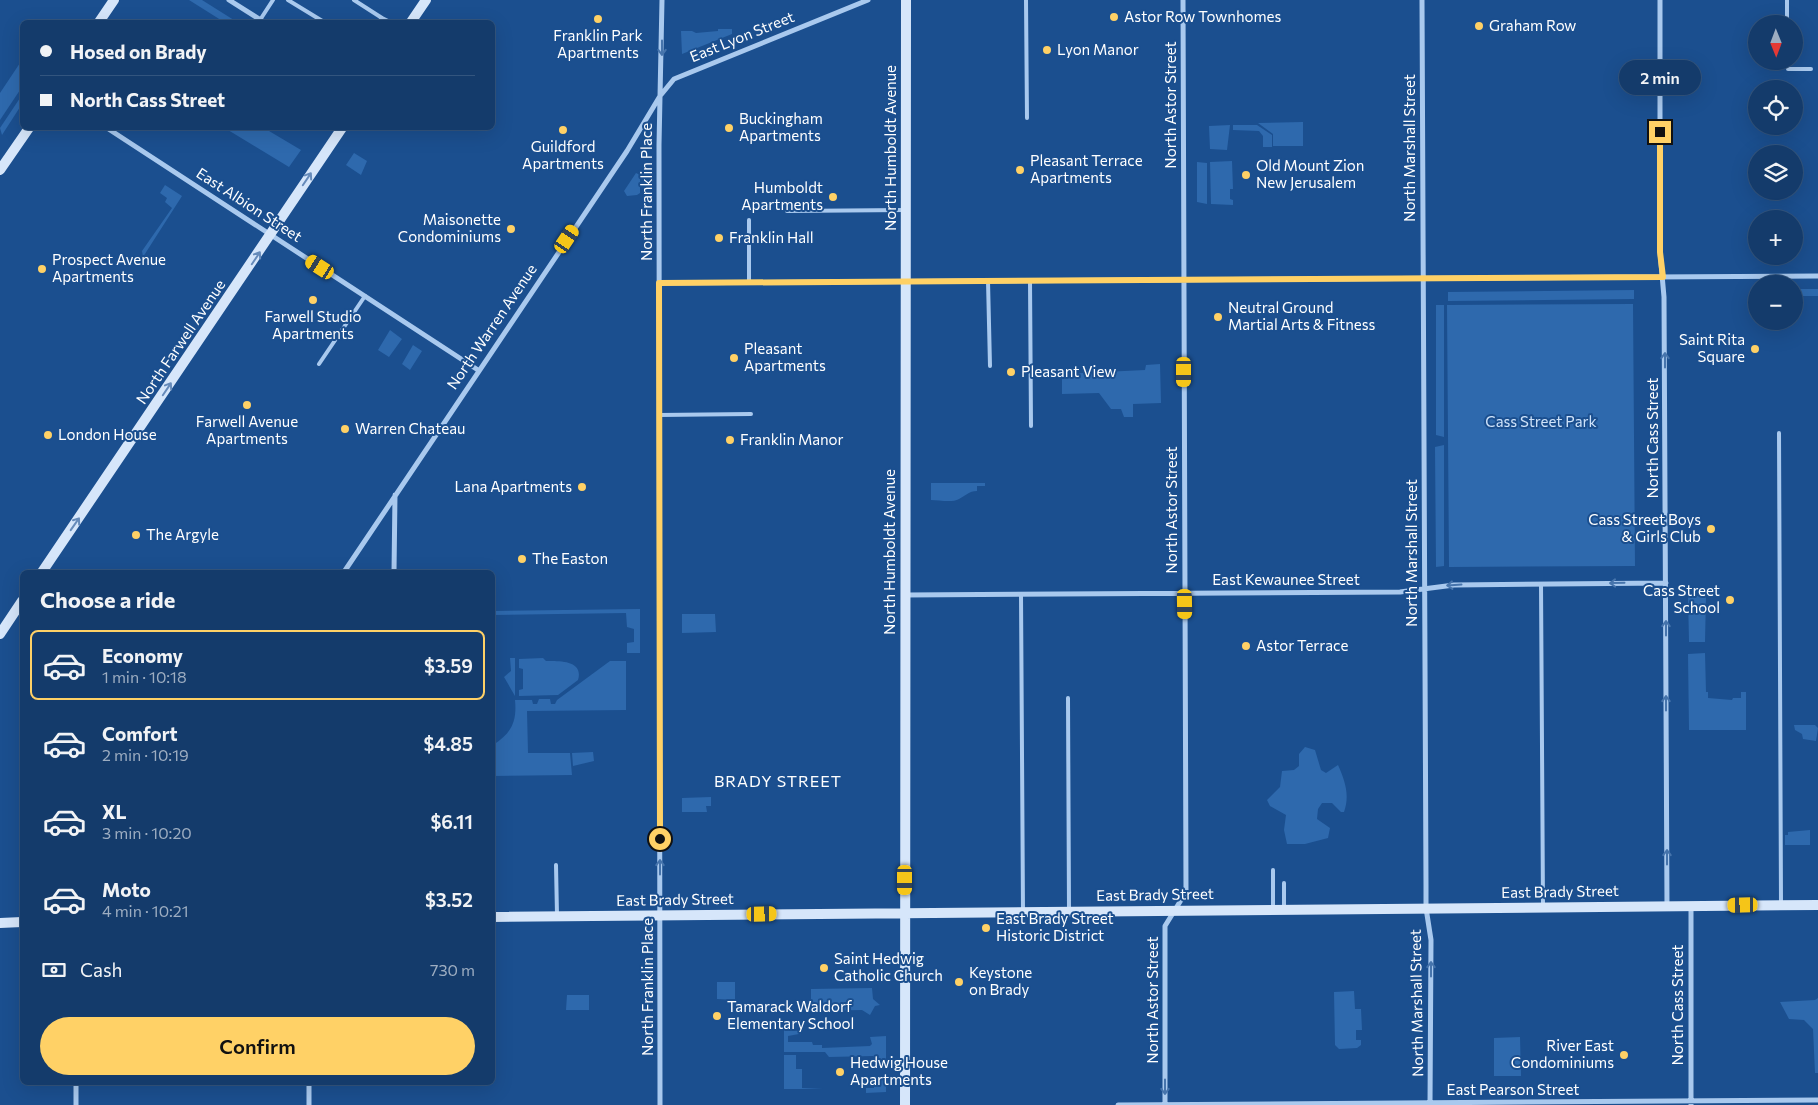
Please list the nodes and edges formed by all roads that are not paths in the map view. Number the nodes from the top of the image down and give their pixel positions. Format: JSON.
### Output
{"nodes":[{"id":1,"x":114,"y":0,"type":"edge"},
{"id":2,"x":229,"y":0,"type":"edge"},
{"id":3,"x":273,"y":0,"type":"edge"},
{"id":4,"x":288,"y":0,"type":"edge"},
{"id":5,"x":354,"y":0,"type":"edge"},
{"id":6,"x":426,"y":0,"type":"edge"},
{"id":7,"x":662,"y":0,"type":"edge"},
{"id":8,"x":868,"y":0,"type":"edge"},
{"id":9,"x":906,"y":0,"type":"edge"},
{"id":10,"x":1026,"y":0,"type":"edge"},
{"id":11,"x":1183,"y":0,"type":"edge"},
{"id":12,"x":1422,"y":0,"type":"edge"},
{"id":13,"x":1660,"y":0,"type":"edge"},
{"id":14,"x":1787,"y":0,"type":"edge"},
{"id":15,"x":1787,"y":15,"type":"edge"},
{"id":16,"x":382,"y":18,"type":"joint"},
{"id":17,"x":100,"y":20,"type":"edge"},
{"id":18,"x":260,"y":20,"type":"edge"},
{"id":19,"x":263,"y":20,"type":"edge"},
{"id":20,"x":321,"y":20,"type":"edge"},
{"id":21,"x":386,"y":20,"type":"edge"},
{"id":22,"x":412,"y":20,"type":"edge"},
{"id":23,"x":1803,"y":69,"type":"edge"},
{"id":24,"x":1811,"y":69,"type":"dead end"},
{"id":25,"x":660,"y":96,"type":"junction"},
{"id":26,"x":1027,"y":118,"type":"dead end"},
{"id":27,"x":28,"y":130,"type":"edge"},
{"id":28,"x":110,"y":130,"type":"edge"},
{"id":29,"x":341,"y":130,"type":"edge"},
{"id":30,"x":0,"y":170,"type":"edge"},
{"id":31,"x":906,"y":210,"type":"junction"},
{"id":32,"x":788,"y":211,"type":"dead end"},
{"id":33,"x":748,"y":220,"type":"dead end"},
{"id":34,"x":271,"y":235,"type":"junction"},
{"id":35,"x":1818,"y":276,"type":"edge"},
{"id":36,"x":1663,"y":277,"type":"junction"},
{"id":37,"x":1423,"y":279,"type":"junction"},
{"id":38,"x":1184,"y":280,"type":"junction"},
{"id":39,"x":988,"y":281,"type":"junction"},
{"id":40,"x":1030,"y":281,"type":"junction"},
{"id":41,"x":749,"y":282,"type":"junction"},
{"id":42,"x":906,"y":282,"type":"junction"},
{"id":43,"x":659,"y":283,"type":"junction"},
{"id":44,"x":365,"y":296,"type":"junction"},
{"id":45,"x":319,"y":364,"type":"dead end"},
{"id":46,"x":990,"y":366,"type":"dead end"},
{"id":47,"x":478,"y":370,"type":"junction"},
{"id":48,"x":751,"y":414,"type":"dead end"},
{"id":49,"x":659,"y":415,"type":"junction"},
{"id":50,"x":1031,"y":426,"type":"dead end"},
{"id":51,"x":1779,"y":433,"type":"dead end"},
{"id":52,"x":395,"y":494,"type":"junction"},
{"id":53,"x":43,"y":570,"type":"edge"},
{"id":54,"x":345,"y":570,"type":"edge"},
{"id":55,"x":394,"y":570,"type":"edge"},
{"id":56,"x":1666,"y":582,"type":"junction"},
{"id":57,"x":1541,"y":584,"type":"junction"},
{"id":58,"x":1425,"y":589,"type":"junction"},
{"id":59,"x":1185,"y":593,"type":"junction"},
{"id":60,"x":1021,"y":594,"type":"junction"},
{"id":61,"x":906,"y":595,"type":"junction"},
{"id":62,"x":20,"y":604,"type":"edge"},
{"id":63,"x":0,"y":634,"type":"edge"},
{"id":64,"x":1068,"y":698,"type":"dead end"},
{"id":65,"x":556,"y":865,"type":"dead end"},
{"id":66,"x":1273,"y":870,"type":"dead end"},
{"id":67,"x":1284,"y":882,"type":"dead end"},
{"id":68,"x":1781,"y":905,"type":"junction"},
{"id":69,"x":1818,"y":905,"type":"edge"},
{"id":70,"x":1667,"y":906,"type":"junction"},
{"id":71,"x":1691,"y":906,"type":"junction"},
{"id":72,"x":1542,"y":907,"type":"junction"},
{"id":73,"x":1426,"y":908,"type":"junction"},
{"id":74,"x":1273,"y":909,"type":"junction"},
{"id":75,"x":1284,"y":909,"type":"junction"},
{"id":76,"x":1174,"y":910,"type":"junction"},
{"id":77,"x":1069,"y":911,"type":"junction"},
{"id":78,"x":1023,"y":912,"type":"junction"},
{"id":79,"x":905,"y":913,"type":"junction"},
{"id":80,"x":660,"y":915,"type":"junction"},
{"id":81,"x":556,"y":916,"type":"junction"},
{"id":82,"x":495,"y":917,"type":"edge"},
{"id":83,"x":20,"y":922,"type":"edge"},
{"id":84,"x":0,"y":923,"type":"edge"},
{"id":85,"x":76,"y":1085,"type":"edge"},
{"id":86,"x":310,"y":1085,"type":"edge"},
{"id":87,"x":1818,"y":1100,"type":"edge"},
{"id":88,"x":1691,"y":1103,"type":"edge"},
{"id":89,"x":1430,"y":1104,"type":"edge"},
{"id":90,"x":76,"y":1105,"type":"edge"},
{"id":91,"x":310,"y":1105,"type":"edge"},
{"id":92,"x":660,"y":1105,"type":"edge"},
{"id":93,"x":905,"y":1105,"type":"edge"},
{"id":94,"x":1118,"y":1105,"type":"edge"},
{"id":95,"x":1165,"y":1105,"type":"edge"}],
"edges":[{"from":1,"to":17,"type":"main road"},
{"from":2,"to":18,"type":"street"},
{"from":3,"to":19,"type":"lane"},
{"from":4,"to":20,"type":"lane"},
{"from":5,"to":16,"type":"lane"},
{"from":6,"to":22,"type":"main road"},
{"from":7,"to":25,"type":"street","name":"North Franklin Place","one_way":true},
{"from":8,"to":25,"type":"street","name":"East Lyon Street"},
{"from":9,"to":31,"type":"main road","name":"North Humboldt Avenue"},
{"from":10,"to":26,"type":"lane"},
{"from":11,"to":38,"type":"street","name":"North Astor Street"},
{"from":12,"to":37,"type":"street","name":"North Marshall Street"},
{"from":13,"to":36,"type":"street","name":"North Cass Street"},
{"from":14,"to":15,"type":"lane"},
{"from":16,"to":21,"type":"lane"},
{"from":23,"to":24,"type":"lane"},
{"from":25,"to":43,"type":"street","name":"North Franklin Place"},
{"from":25,"to":47,"type":"street","name":"North Warren Avenue"},
{"from":27,"to":30,"type":"main road"},
{"from":28,"to":34,"type":"street","name":"East Albion Street"},
{"from":34,"to":29,"type":"main road","name":"North Farwell Avenue","one_way":true},
{"from":31,"to":32,"type":"lane"},
{"from":31,"to":42,"type":"main road","name":"North Humboldt Avenue"},
{"from":33,"to":41,"type":"lane"},
{"from":34,"to":44,"type":"street","name":"East Albion Street"},
{"from":53,"to":34,"type":"main road","name":"North Farwell Avenue","one_way":true},
{"from":35,"to":36,"type":"street"},
{"from":36,"to":37,"type":"street"},
{"from":56,"to":36,"type":"street","name":"North Cass Street","one_way":true},
{"from":37,"to":38,"type":"street"},
{"from":37,"to":58,"type":"street","name":"North Marshall Street"},
{"from":38,"to":40,"type":"street"},
{"from":38,"to":59,"type":"street","name":"North Astor Street"},
{"from":39,"to":40,"type":"street"},
{"from":39,"to":42,"type":"street"},
{"from":39,"to":46,"type":"lane"},
{"from":40,"to":50,"type":"lane"},
{"from":41,"to":42,"type":"street"},
{"from":41,"to":43,"type":"street"},
{"from":42,"to":61,"type":"main road","name":"North Humboldt Avenue"},
{"from":43,"to":49,"type":"street","name":"North Franklin Place"},
{"from":44,"to":45,"type":"lane"},
{"from":44,"to":47,"type":"street","name":"East Albion Street"},
{"from":47,"to":52,"type":"street","name":"North Warren Avenue"},
{"from":48,"to":49,"type":"lane"},
{"from":80,"to":49,"type":"street","name":"North Franklin Place","one_way":true},
{"from":51,"to":68,"type":"lane"},
{"from":52,"to":54,"type":"street","name":"North Warren Avenue"},
{"from":52,"to":55,"type":"street"},
{"from":56,"to":57,"type":"street","name":"East Kewaunee Street","one_way":true},
{"from":70,"to":56,"type":"street","name":"North Cass Street","one_way":true},
{"from":57,"to":58,"type":"street","name":"East Kewaunee Street","one_way":true},
{"from":57,"to":72,"type":"lane"},
{"from":58,"to":59,"type":"street","name":"East Kewaunee Street"},
{"from":58,"to":73,"type":"street","name":"North Marshall Street"},
{"from":59,"to":60,"type":"street","name":"East Kewaunee Street"},
{"from":59,"to":76,"type":"street","name":"North Astor Street"},
{"from":60,"to":61,"type":"street","name":"East Kewaunee Street"},
{"from":60,"to":78,"type":"lane"},
{"from":61,"to":79,"type":"main road","name":"North Humboldt Avenue"},
{"from":62,"to":63,"type":"main road"},
{"from":64,"to":77,"type":"lane"},
{"from":65,"to":81,"type":"lane"},
{"from":66,"to":74,"type":"lane"},
{"from":67,"to":75,"type":"lane"},
{"from":68,"to":69,"type":"main road","name":"East Brady Street"},
{"from":68,"to":71,"type":"main road","name":"East Brady Street"},
{"from":70,"to":71,"type":"main road","name":"East Brady Street"},
{"from":70,"to":72,"type":"main road","name":"East Brady Street"},
{"from":71,"to":88,"type":"street","name":"North Cass Street"},
{"from":72,"to":73,"type":"main road","name":"East Brady Street"},
{"from":73,"to":75,"type":"main road","name":"East Brady Street"},
{"from":89,"to":73,"type":"street","name":"North Marshall Street","one_way":true},
{"from":74,"to":75,"type":"main road","name":"East Brady Street"},
{"from":74,"to":76,"type":"main road","name":"East Brady Street"},
{"from":76,"to":77,"type":"main road","name":"East Brady Street"},
{"from":76,"to":95,"type":"street","name":"North Astor Street","one_way":true},
{"from":77,"to":78,"type":"main road","name":"East Brady Street"},
{"from":78,"to":79,"type":"main road","name":"East Brady Street"},
{"from":79,"to":80,"type":"main road","name":"East Brady Street"},
{"from":79,"to":93,"type":"main road","name":"North Humboldt Avenue"},
{"from":80,"to":81,"type":"main road","name":"East Brady Street"},
{"from":80,"to":92,"type":"street","name":"North Franklin Place"},
{"from":81,"to":82,"type":"main road","name":"East Brady Street"},
{"from":83,"to":84,"type":"main road"},
{"from":85,"to":90,"type":"street"},
{"from":86,"to":91,"type":"street"},
{"from":87,"to":88,"type":"street","name":"East Pearson Street"},
{"from":88,"to":89,"type":"street","name":"East Pearson Street"},
{"from":89,"to":95,"type":"street","name":"East Pearson Street"},
{"from":94,"to":95,"type":"street","name":"East Pearson Street"}]}
